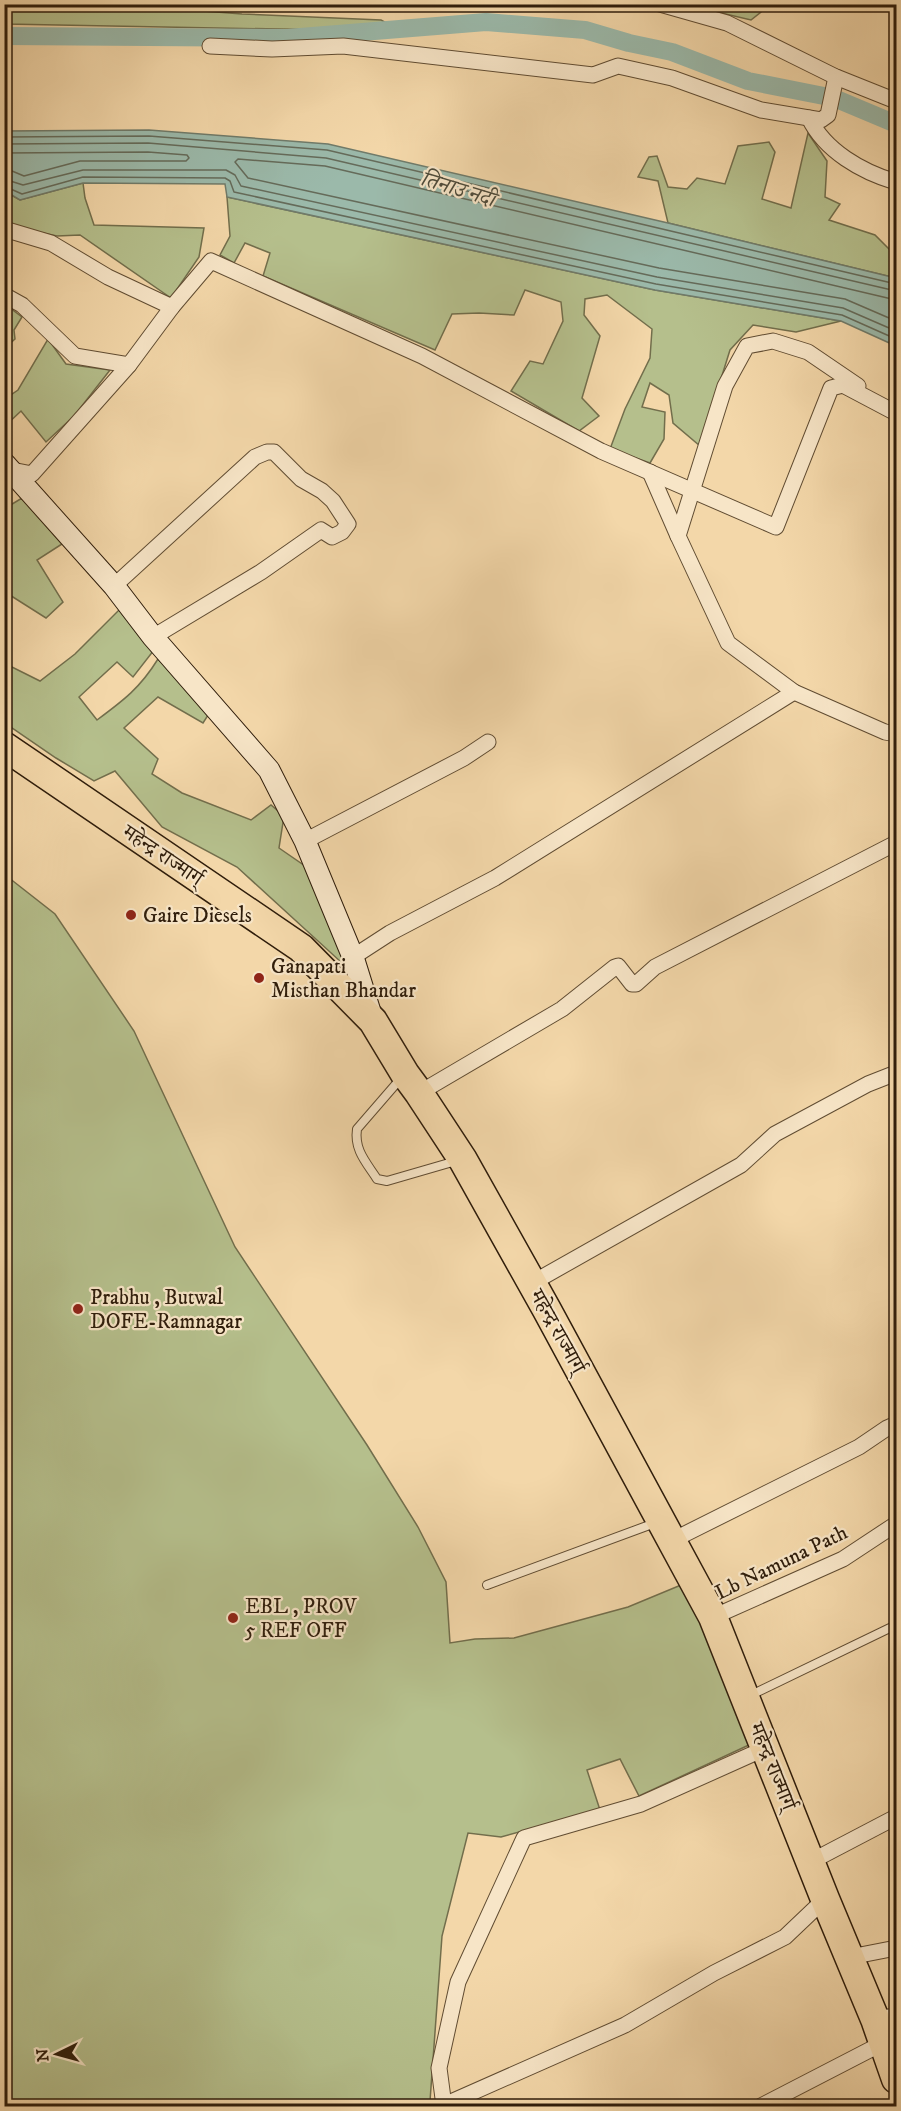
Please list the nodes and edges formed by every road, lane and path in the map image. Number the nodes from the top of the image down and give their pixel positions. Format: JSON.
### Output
{"nodes":[{"id":1,"x":660,"y":4,"type":"edge"},
{"id":2,"x":210,"y":46,"type":"dead end"},
{"id":3,"x":837,"y":77,"type":"junction"},
{"id":4,"x":897,"y":101,"type":"edge"},
{"id":5,"x":815,"y":119,"type":"junction"},
{"id":6,"x":897,"y":182,"type":"edge"},
{"id":7,"x":4,"y":229,"type":"edge"},
{"id":8,"x":4,"y":295,"type":"edge"},
{"id":9,"x":172,"y":307,"type":"junction"},
{"id":10,"x":129,"y":365,"type":"junction"},
{"id":11,"x":893,"y":411,"type":"edge"},
{"id":12,"x":8,"y":467,"type":"edge"},
{"id":13,"x":650,"y":472,"type":"junction"},
{"id":14,"x":692,"y":490,"type":"junction"},
{"id":15,"x":678,"y":537,"type":"junction"},
{"id":16,"x":114,"y":586,"type":"junction"},
{"id":17,"x":153,"y":637,"type":"junction"},
{"id":18,"x":794,"y":692,"type":"junction"},
{"id":19,"x":897,"y":734,"type":"edge"},
{"id":20,"x":488,"y":742,"type":"dead end"},
{"id":21,"x":4,"y":746,"type":"edge"},
{"id":22,"x":305,"y":841,"type":"junction"},
{"id":23,"x":897,"y":843,"type":"edge"},
{"id":24,"x":353,"y":957,"type":"junction"},
{"id":25,"x":373,"y":1021,"type":"junction"},
{"id":26,"x":897,"y":1073,"type":"edge"},
{"id":27,"x":412,"y":1083,"type":"junction"},
{"id":28,"x":463,"y":1160,"type":"junction"},
{"id":29,"x":532,"y":1283,"type":"junction"},
{"id":30,"x":897,"y":1424,"type":"edge"},
{"id":31,"x":897,"y":1524,"type":"edge"},
{"id":32,"x":666,"y":1531,"type":"junction"},
{"id":33,"x":487,"y":1585,"type":"dead end"},
{"id":34,"x":713,"y":1617,"type":"junction"},
{"id":35,"x":897,"y":1625,"type":"edge"},
{"id":36,"x":745,"y":1698,"type":"junction"},
{"id":37,"x":766,"y":1748,"type":"junction"},
{"id":38,"x":897,"y":1817,"type":"edge"},
{"id":39,"x":810,"y":1862,"type":"junction"},
{"id":40,"x":825,"y":1899,"type":"junction"},
{"id":41,"x":897,"y":1948,"type":"edge"},
{"id":42,"x":850,"y":1957,"type":"junction"},
{"id":43,"x":885,"y":2026,"type":"edge"},
{"id":44,"x":897,"y":2079,"type":"edge"},
{"id":45,"x":444,"y":2106,"type":"edge"},
{"id":46,"x":761,"y":2106,"type":"edge"}],
"edges":[{"from":1,"to":3,"type":"street"},
{"from":2,"to":5,"type":"street"},
{"from":3,"to":4,"type":"street"},
{"from":3,"to":5,"type":"street"},
{"from":5,"to":6,"type":"street"},
{"from":7,"to":9,"type":"street"},
{"from":8,"to":10,"type":"street"},
{"from":9,"to":10,"type":"street"},
{"from":9,"to":13,"type":"street"},
{"from":10,"to":12,"type":"street"},
{"from":11,"to":14,"type":"street"},
{"from":11,"to":14,"type":"street"},
{"from":12,"to":16,"type":"street"},
{"from":13,"to":14,"type":"street"},
{"from":13,"to":15,"type":"street"},
{"from":14,"to":15,"type":"street"},
{"from":15,"to":18,"type":"street"},
{"from":16,"to":17,"type":"street"},
{"from":16,"to":17,"type":"street"},
{"from":17,"to":22,"type":"street"},
{"from":18,"to":19,"type":"street"},
{"from":18,"to":24,"type":"street"},
{"from":20,"to":22,"type":"street"},
{"from":21,"to":25,"type":"highway","name":"महेन्द्र राज्मार्ग्"},
{"from":22,"to":24,"type":"street"},
{"from":23,"to":27,"type":"street"},
{"from":24,"to":25,"type":"street"},
{"from":25,"to":27,"type":"highway","name":"महेन्द्र राज्मार्ग्"},
{"from":26,"to":29,"type":"street"},
{"from":27,"to":28,"type":"highway","name":"महेन्द्र राज्मार्ग्"},
{"from":27,"to":28,"type":"lane"},
{"from":28,"to":29,"type":"highway","name":"महेन्द्र राज्मार्ग्"},
{"from":29,"to":32,"type":"highway","name":"महेन्द्र राज्मार्ग्"},
{"from":30,"to":32,"type":"street"},
{"from":31,"to":34,"type":"street","name":"Lb Namuna Path"},
{"from":32,"to":33,"type":"lane"},
{"from":32,"to":34,"type":"highway","name":"महेन्द्र राज्मार्ग्"},
{"from":34,"to":36,"type":"highway","name":"महेन्द्र राज्मार्ग्"},
{"from":35,"to":36,"type":"lane"},
{"from":36,"to":37,"type":"highway","name":"महेन्द्र राज्मार्ग्"},
{"from":37,"to":39,"type":"highway","name":"महेन्द्र राज्मार्ग्"},
{"from":37,"to":45,"type":"street"},
{"from":38,"to":39,"type":"street"},
{"from":39,"to":40,"type":"highway","name":"महेन्द्र राज्मार्ग्"},
{"from":40,"to":42,"type":"highway","name":"महेन्द्र राज्मार्ग्"},
{"from":40,"to":45,"type":"street"},
{"from":41,"to":42,"type":"street"},
{"from":42,"to":43,"type":"highway","name":"महेन्द्र राज्मार्ग्"},
{"from":43,"to":44,"type":"highway","name":"महेन्द्र राज्मार्ग्"},
{"from":43,"to":46,"type":"street"}]}
